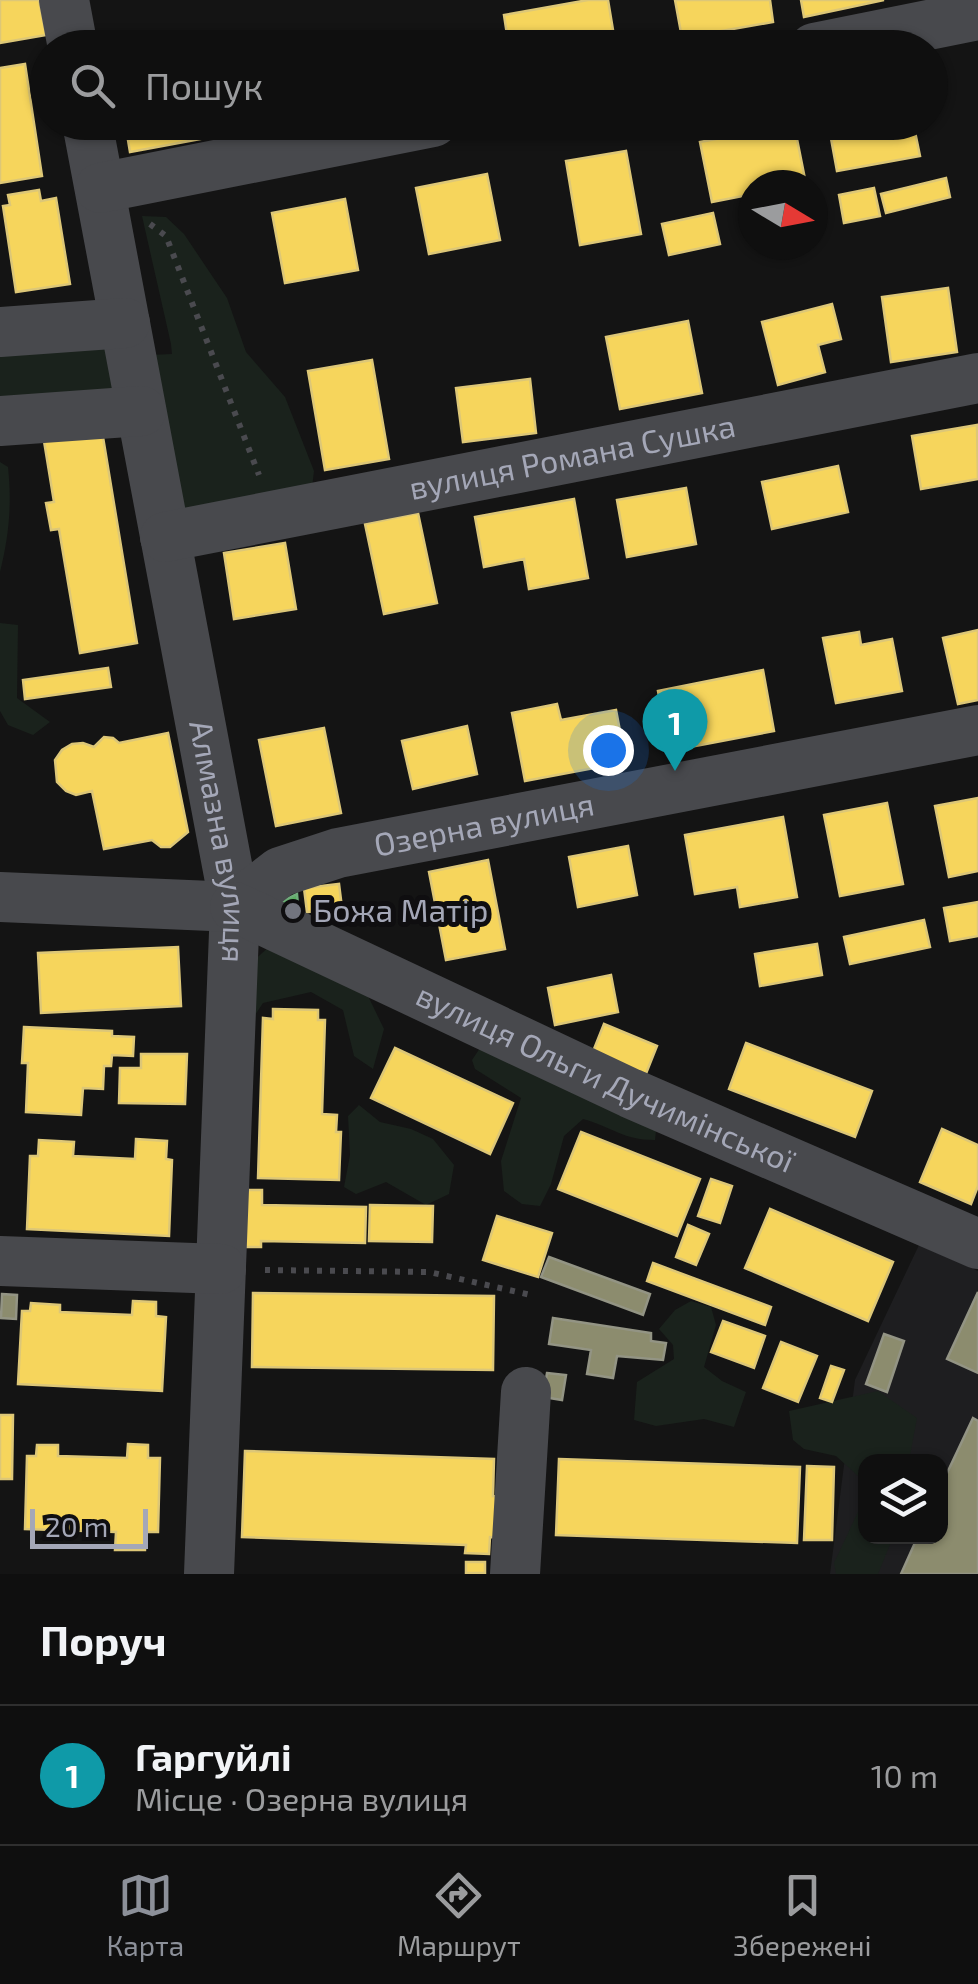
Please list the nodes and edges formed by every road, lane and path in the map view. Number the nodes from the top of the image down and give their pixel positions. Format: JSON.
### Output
{"nodes":[{"id":1,"x":64,"y":0,"type":"edge"},
{"id":2,"x":978,"y":15,"type":"edge"},
{"id":3,"x":70,"y":30,"type":"edge"},
{"id":4,"x":903,"y":30,"type":"edge"},
{"id":5,"x":91,"y":140,"type":"edge"},
{"id":6,"x":343,"y":140,"type":"edge"},
{"id":7,"x":100,"y":188,"type":"junction"},
{"id":8,"x":124,"y":323,"type":"junction"},
{"id":9,"x":0,"y":332,"type":"edge"},
{"id":10,"x":978,"y":378,"type":"edge"},
{"id":11,"x":142,"y":411,"type":"junction"},
{"id":12,"x":0,"y":420,"type":"edge"},
{"id":13,"x":280,"y":514,"type":"junction"},
{"id":14,"x":165,"y":537,"type":"junction"},
{"id":15,"x":978,"y":730,"type":"edge"},
{"id":16,"x":0,"y":896,"type":"edge"},
{"id":17,"x":235,"y":907,"type":"junction"},
{"id":18,"x":978,"y":1244,"type":"edge"},
{"id":19,"x":0,"y":1261,"type":"edge"},
{"id":20,"x":220,"y":1270,"type":"junction"},
{"id":21,"x":531,"y":1295,"type":"dead end"},
{"id":22,"x":526,"y":1392,"type":"dead end"},
{"id":23,"x":209,"y":1574,"type":"edge"},
{"id":24,"x":515,"y":1574,"type":"edge"}],
"edges":[{"from":1,"to":3,"type":"street"},
{"from":2,"to":4,"type":"street"},
{"from":5,"to":7,"type":"street","name":"Алмазна вулиця"},
{"from":6,"to":7,"type":"street"},
{"from":7,"to":8,"type":"street","name":"Алмазна вулиця"},
{"from":7,"to":13,"type":"path"},
{"from":8,"to":9,"type":"street"},
{"from":8,"to":11,"type":"street","name":"Алмазна вулиця"},
{"from":10,"to":13,"type":"street","name":"вулиця Романа Сушка"},
{"from":11,"to":12,"type":"street"},
{"from":11,"to":14,"type":"street","name":"Алмазна вулиця"},
{"from":13,"to":14,"type":"street","name":"вулиця Романа Сушка"},
{"from":14,"to":17,"type":"street","name":"Алмазна вулиця"},
{"from":15,"to":17,"type":"street","name":"Озерна вулиця"},
{"from":16,"to":17,"type":"street"},
{"from":17,"to":18,"type":"street","name":"вулиця Ольги Дучимінської"},
{"from":17,"to":20,"type":"street","name":"Алмазна вулиця"},
{"from":19,"to":20,"type":"street"},
{"from":20,"to":21,"type":"path"},
{"from":20,"to":23,"type":"street","name":"Алмазна вулиця"},
{"from":22,"to":24,"type":"street"}]}
